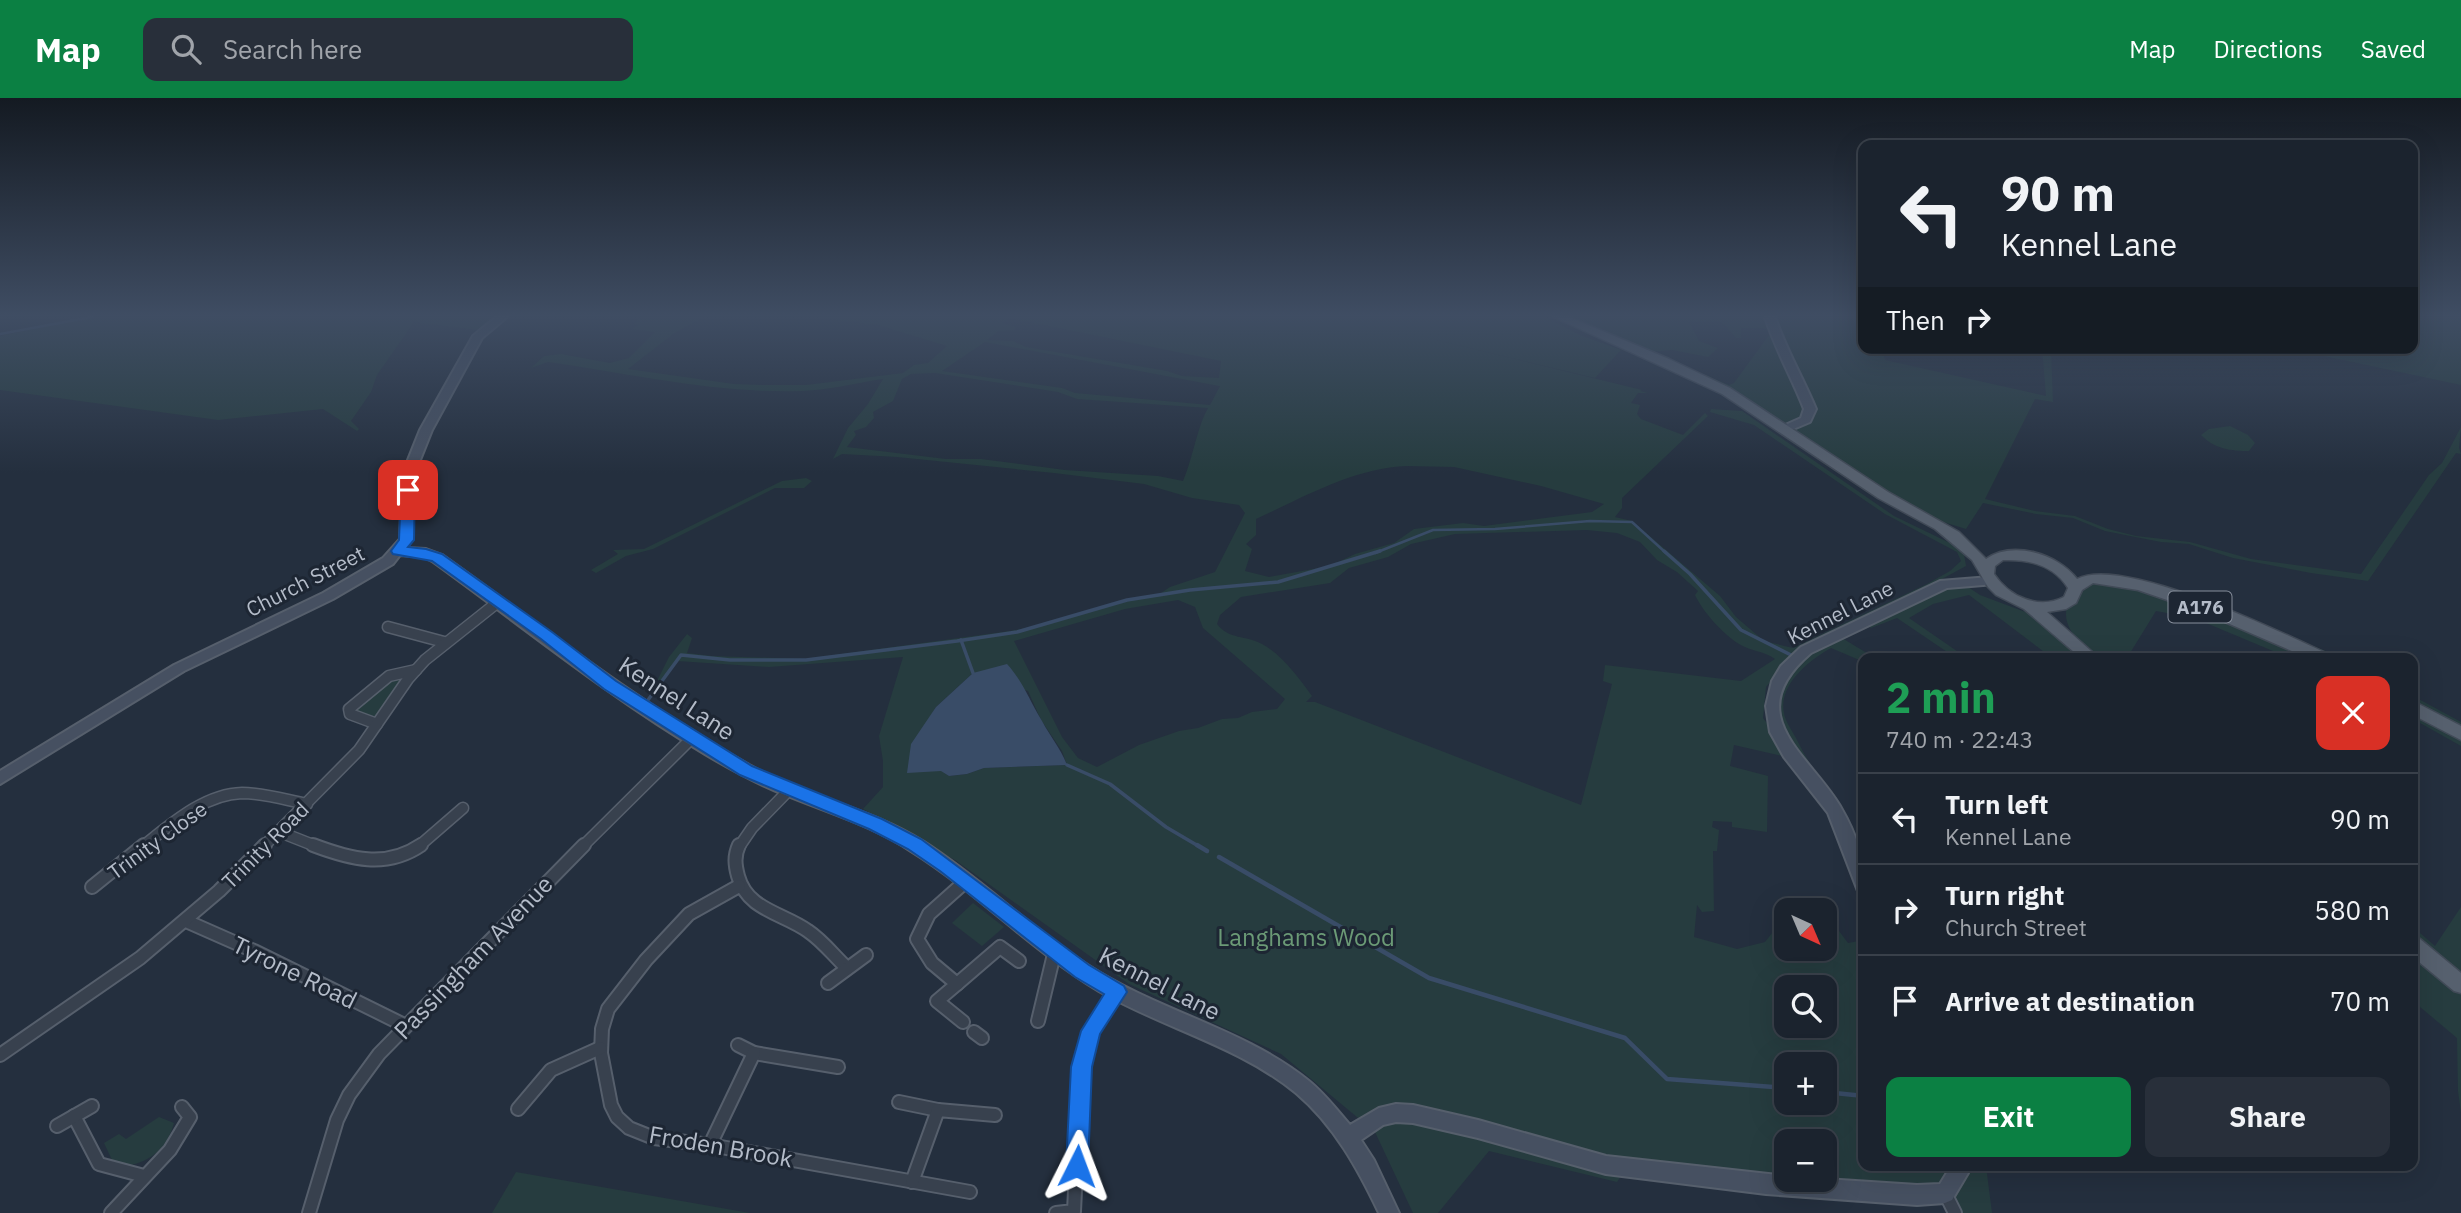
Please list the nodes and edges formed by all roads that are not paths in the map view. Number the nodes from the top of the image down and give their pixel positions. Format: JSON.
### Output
{"nodes":[{"id":1,"x":458,"y":369,"type":"edge"},
{"id":2,"x":1677,"y":369,"type":"edge"},
{"id":3,"x":1793,"y":369,"type":"edge"},
{"id":4,"x":1787,"y":428,"type":"junction"},
{"id":5,"x":1914,"y":513,"type":"junction"},
{"id":6,"x":398,"y":551,"type":"junction"},
{"id":7,"x":2008,"y":555,"type":"junction"},
{"id":8,"x":1988,"y":575,"type":"junction"},
{"id":9,"x":2074,"y":588,"type":"junction"},
{"id":10,"x":498,"y":602,"type":"junction"},
{"id":11,"x":2067,"y":603,"type":"junction"},
{"id":12,"x":2028,"y":604,"type":"junction"},
{"id":13,"x":388,"y":627,"type":"dead end"},
{"id":14,"x":444,"y":642,"type":"junction"},
{"id":15,"x":2085,"y":653,"type":"edge"},
{"id":16,"x":2086,"y":653,"type":"edge"},
{"id":17,"x":2310,"y":653,"type":"edge"},
{"id":18,"x":416,"y":670,"type":"junction"},
{"id":19,"x":2418,"y":710,"type":"edge"},
{"id":20,"x":377,"y":724,"type":"junction"},
{"id":21,"x":2461,"y":734,"type":"edge"},
{"id":22,"x":693,"y":737,"type":"junction"},
{"id":23,"x":0,"y":779,"type":"edge"},
{"id":24,"x":789,"y":790,"type":"junction"},
{"id":25,"x":307,"y":804,"type":"junction"},
{"id":26,"x":463,"y":808,"type":"dead end"},
{"id":27,"x":281,"y":832,"type":"junction"},
{"id":28,"x":1858,"y":871,"type":"edge"},
{"id":29,"x":966,"y":881,"type":"junction"},
{"id":30,"x":738,"y":886,"type":"junction"},
{"id":31,"x":92,"y":887,"type":"dead end"},
{"id":32,"x":186,"y":921,"type":"junction"},
{"id":33,"x":2418,"y":949,"type":"edge"},
{"id":34,"x":1055,"y":950,"type":"junction"},
{"id":35,"x":866,"y":955,"type":"dead end"},
{"id":36,"x":1019,"y":961,"type":"dead end"},
{"id":37,"x":847,"y":968,"type":"junction"},
{"id":38,"x":828,"y":983,"type":"dead end"},
{"id":39,"x":957,"y":984,"type":"junction"},
{"id":40,"x":2461,"y":985,"type":"edge"},
{"id":41,"x":1117,"y":992,"type":"junction"},
{"id":42,"x":1038,"y":1021,"type":"dead end"},
{"id":43,"x":963,"y":1022,"type":"dead end"},
{"id":44,"x":404,"y":1025,"type":"junction"},
{"id":45,"x":738,"y":1045,"type":"dead end"},
{"id":46,"x":600,"y":1048,"type":"junction"},
{"id":47,"x":754,"y":1052,"type":"junction"},
{"id":48,"x":0,"y":1055,"type":"edge"},
{"id":49,"x":838,"y":1067,"type":"dead end"},
{"id":50,"x":899,"y":1102,"type":"dead end"},
{"id":51,"x":92,"y":1106,"type":"dead end"},
{"id":52,"x":182,"y":1107,"type":"dead end"},
{"id":53,"x":518,"y":1109,"type":"dead end"},
{"id":54,"x":938,"y":1110,"type":"junction"},
{"id":55,"x":995,"y":1115,"type":"dead end"},
{"id":56,"x":74,"y":1116,"type":"junction"},
{"id":57,"x":57,"y":1126,"type":"dead end"},
{"id":58,"x":1348,"y":1138,"type":"junction"},
{"id":59,"x":710,"y":1145,"type":"junction"},
{"id":60,"x":1958,"y":1171,"type":"edge"},
{"id":61,"x":144,"y":1176,"type":"junction"},
{"id":62,"x":912,"y":1182,"type":"junction"},
{"id":63,"x":970,"y":1192,"type":"dead end"},
{"id":64,"x":1945,"y":1193,"type":"junction"},
{"id":65,"x":111,"y":1213,"type":"edge"},
{"id":66,"x":309,"y":1213,"type":"edge"},
{"id":67,"x":1056,"y":1213,"type":"edge"},
{"id":68,"x":1389,"y":1213,"type":"edge"},
{"id":69,"x":1955,"y":1213,"type":"edge"}],
"edges":[{"from":1,"to":6,"type":"street"},
{"from":2,"to":4,"type":"main road"},
{"from":3,"to":4,"type":"street"},
{"from":4,"to":5,"type":"main road"},
{"from":5,"to":7,"type":"main road"},
{"from":5,"to":8,"type":"main road"},
{"from":6,"to":10,"type":"street","name":"Kennel Lane"},
{"from":6,"to":23,"type":"street","name":"Church Street"},
{"from":7,"to":8,"type":"main road"},
{"from":7,"to":9,"type":"main road"},
{"from":8,"to":12,"type":"main road"},
{"from":8,"to":28,"type":"street","name":"Kennel Lane"},
{"from":9,"to":11,"type":"main road"},
{"from":9,"to":17,"type":"main road","number":"A176"},
{"from":10,"to":14,"type":"street","name":"Trinity Road"},
{"from":10,"to":22,"type":"street","name":"Kennel Lane"},
{"from":11,"to":12,"type":"main road"},
{"from":11,"to":16,"type":"main road"},
{"from":12,"to":15,"type":"main road"},
{"from":13,"to":14,"type":"street"},
{"from":14,"to":18,"type":"street","name":"Trinity Road"},
{"from":18,"to":20,"type":"street","name":"Trinity Road"},
{"from":18,"to":20,"type":"street"},
{"from":19,"to":21,"type":"main road"},
{"from":20,"to":25,"type":"street","name":"Trinity Road"},
{"from":22,"to":24,"type":"street","name":"Kennel Lane"},
{"from":22,"to":44,"type":"street","name":"Passingham Avenue"},
{"from":24,"to":29,"type":"street","name":"Kennel Lane"},
{"from":24,"to":30,"type":"street"},
{"from":25,"to":27,"type":"street","name":"Trinity Road"},
{"from":25,"to":31,"type":"street","name":"Trinity Close"},
{"from":26,"to":27,"type":"street"},
{"from":27,"to":32,"type":"street","name":"Trinity Road"},
{"from":29,"to":34,"type":"street","name":"Kennel Lane"},
{"from":29,"to":39,"type":"street"},
{"from":30,"to":37,"type":"street"},
{"from":30,"to":46,"type":"street","name":"Froden Brook"},
{"from":32,"to":44,"type":"street","name":"Tyrone Road"},
{"from":32,"to":48,"type":"street","name":"Trinity Road"},
{"from":33,"to":40,"type":"main road"},
{"from":34,"to":41,"type":"street","name":"Kennel Lane"},
{"from":34,"to":42,"type":"street"},
{"from":35,"to":37,"type":"street"},
{"from":36,"to":39,"type":"street"},
{"from":37,"to":38,"type":"street"},
{"from":39,"to":43,"type":"street"},
{"from":41,"to":58,"type":"street","name":"Kennel Lane"},
{"from":41,"to":67,"type":"street"},
{"from":44,"to":66,"type":"street","name":"Passingham Avenue"},
{"from":45,"to":47,"type":"street"},
{"from":46,"to":53,"type":"street"},
{"from":46,"to":59,"type":"street","name":"Froden Brook"},
{"from":47,"to":49,"type":"street"},
{"from":47,"to":59,"type":"street"},
{"from":50,"to":54,"type":"street"},
{"from":51,"to":56,"type":"street"},
{"from":52,"to":61,"type":"street"},
{"from":54,"to":55,"type":"street"},
{"from":54,"to":62,"type":"street"},
{"from":56,"to":57,"type":"street"},
{"from":56,"to":61,"type":"street"},
{"from":58,"to":64,"type":"street"},
{"from":58,"to":68,"type":"street","name":"Kennel Lane"},
{"from":59,"to":62,"type":"street","name":"Froden Brook"},
{"from":60,"to":64,"type":"street"},
{"from":61,"to":65,"type":"street"},
{"from":62,"to":63,"type":"street","name":"Froden Brook"},
{"from":64,"to":69,"type":"street"}]}
